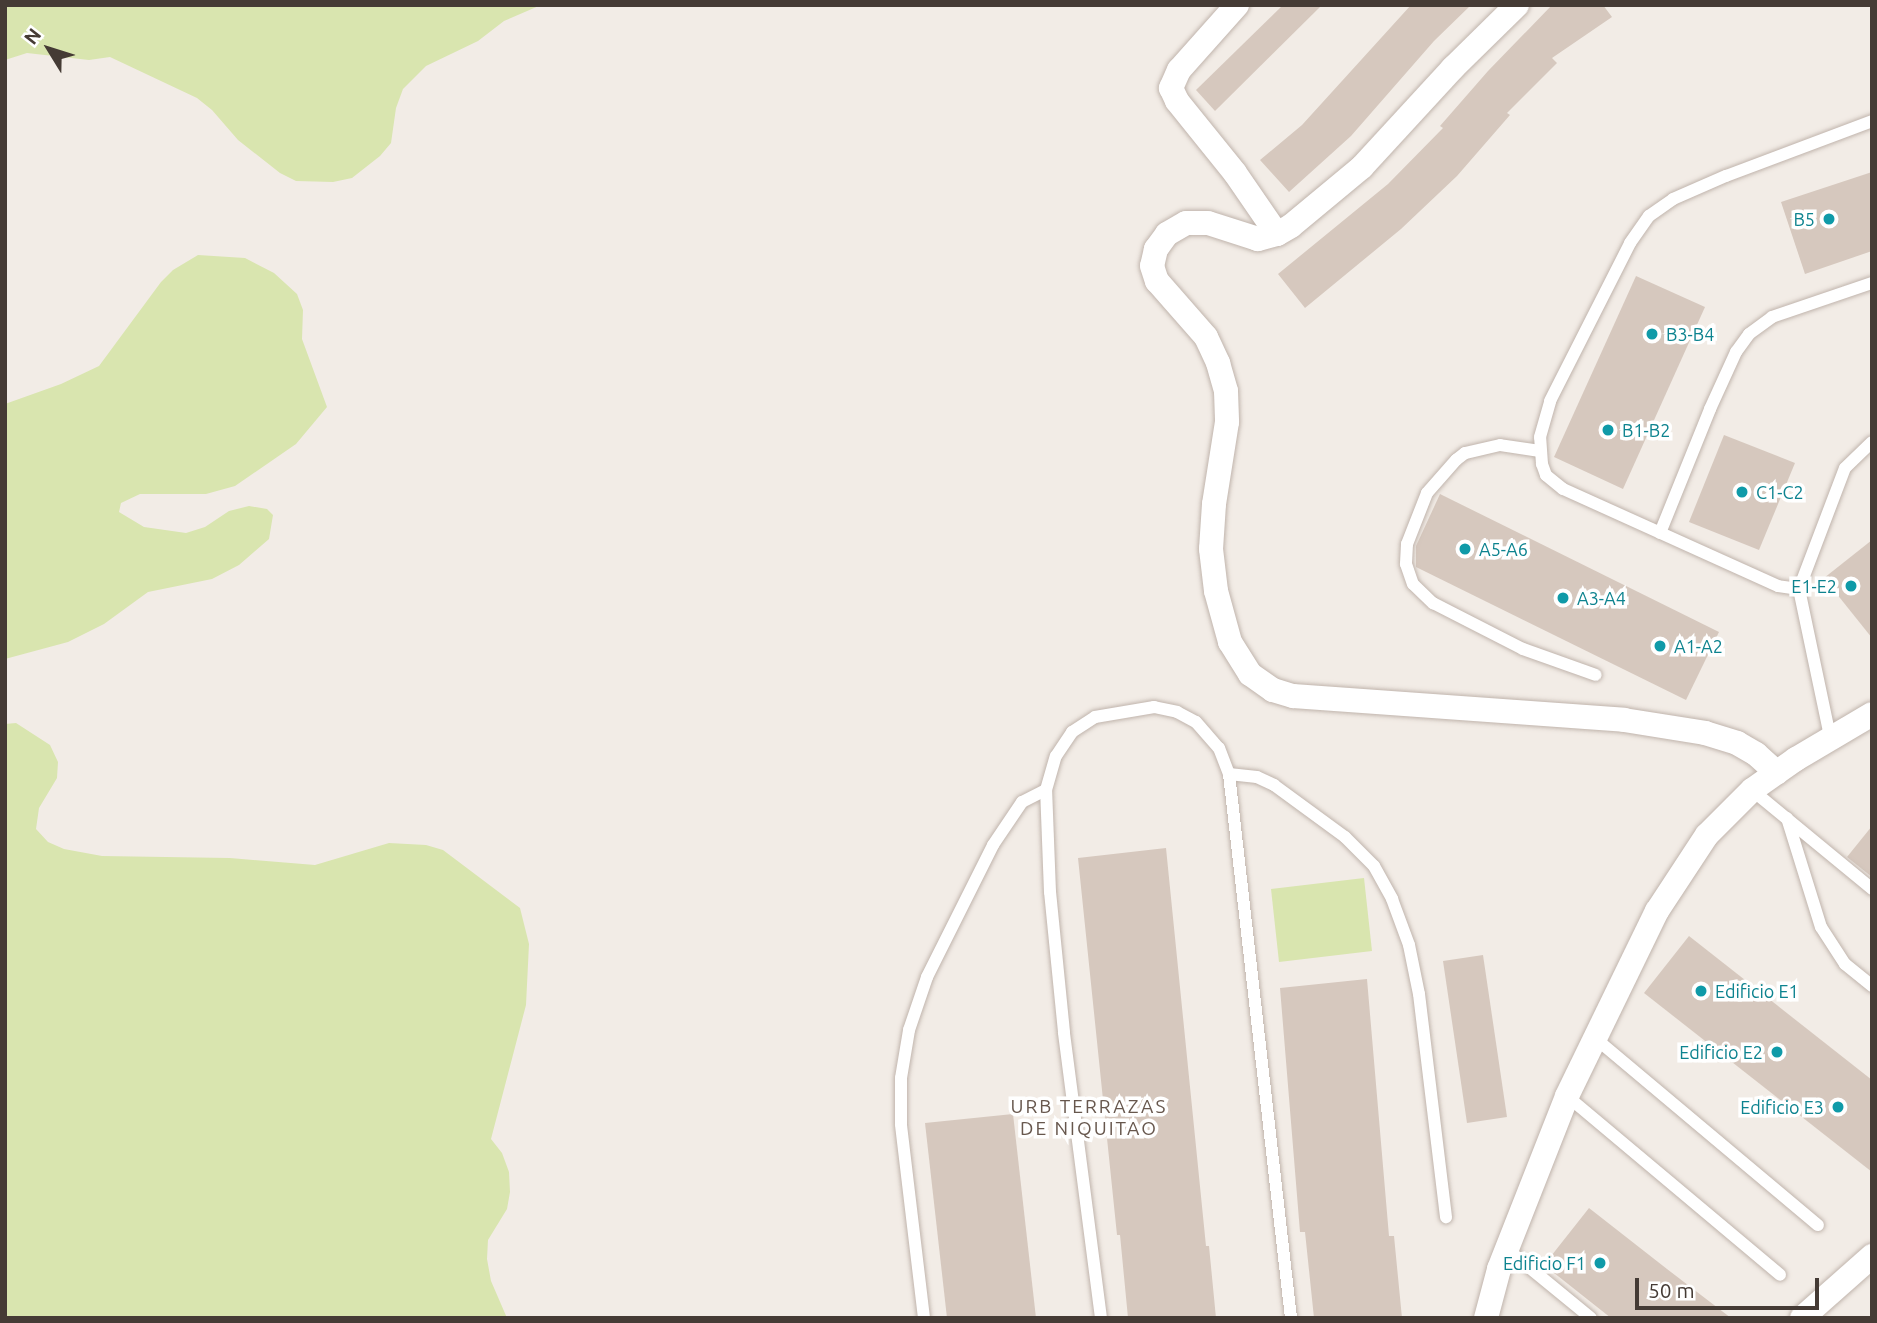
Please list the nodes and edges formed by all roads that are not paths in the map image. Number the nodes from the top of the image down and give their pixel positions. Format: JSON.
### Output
{"nodes":[{"id":1,"x":1237,"y":5,"type":"edge"},
{"id":2,"x":1517,"y":5,"type":"edge"},
{"id":3,"x":1872,"y":121,"type":"edge"},
{"id":4,"x":1277,"y":234,"type":"junction"},
{"id":5,"x":1872,"y":283,"type":"edge"},
{"id":6,"x":1872,"y":442,"type":"edge"},
{"id":7,"x":1540,"y":451,"type":"junction"},
{"id":8,"x":1660,"y":533,"type":"junction"},
{"id":9,"x":1799,"y":589,"type":"junction"},
{"id":10,"x":1596,"y":675,"type":"dead end"},
{"id":11,"x":1872,"y":715,"type":"edge"},
{"id":12,"x":1830,"y":741,"type":"junction"},
{"id":13,"x":1777,"y":772,"type":"junction"},
{"id":14,"x":1229,"y":774,"type":"junction"},
{"id":15,"x":1046,"y":790,"type":"junction"},
{"id":16,"x":1752,"y":790,"type":"junction"},
{"id":17,"x":1787,"y":818,"type":"junction"},
{"id":18,"x":1872,"y":888,"type":"edge"},
{"id":19,"x":1872,"y":986,"type":"edge"},
{"id":20,"x":1595,"y":1038,"type":"junction"},
{"id":21,"x":1567,"y":1096,"type":"junction"},
{"id":22,"x":1446,"y":1217,"type":"dead end"},
{"id":23,"x":1818,"y":1225,"type":"dead end"},
{"id":24,"x":1508,"y":1250,"type":"junction"},
{"id":25,"x":1872,"y":1256,"type":"edge"},
{"id":26,"x":1780,"y":1275,"type":"dead end"},
{"id":27,"x":923,"y":1318,"type":"edge"},
{"id":28,"x":1101,"y":1318,"type":"edge"},
{"id":29,"x":1291,"y":1318,"type":"edge"},
{"id":30,"x":1486,"y":1318,"type":"edge"},
{"id":31,"x":1591,"y":1318,"type":"edge"},
{"id":32,"x":1802,"y":1318,"type":"edge"}],
"edges":[{"from":1,"to":4,"type":"street"},
{"from":2,"to":4,"type":"street"},
{"from":3,"to":7,"type":"lane"},
{"from":4,"to":13,"type":"street"},
{"from":5,"to":8,"type":"lane"},
{"from":6,"to":9,"type":"lane"},
{"from":7,"to":8,"type":"lane"},
{"from":7,"to":10,"type":"lane"},
{"from":8,"to":9,"type":"lane"},
{"from":9,"to":12,"type":"lane"},
{"from":11,"to":12,"type":"street"},
{"from":12,"to":13,"type":"street"},
{"from":13,"to":16,"type":"street"},
{"from":14,"to":15,"type":"lane"},
{"from":14,"to":22,"type":"lane"},
{"from":14,"to":29,"type":"lane"},
{"from":15,"to":27,"type":"lane"},
{"from":15,"to":28,"type":"lane"},
{"from":16,"to":17,"type":"lane"},
{"from":16,"to":20,"type":"street"},
{"from":17,"to":18,"type":"lane"},
{"from":17,"to":19,"type":"lane"},
{"from":20,"to":21,"type":"street"},
{"from":20,"to":23,"type":"lane"},
{"from":21,"to":24,"type":"street"},
{"from":21,"to":26,"type":"lane"},
{"from":24,"to":30,"type":"street"},
{"from":24,"to":31,"type":"lane"},
{"from":25,"to":32,"type":"street"}]}
